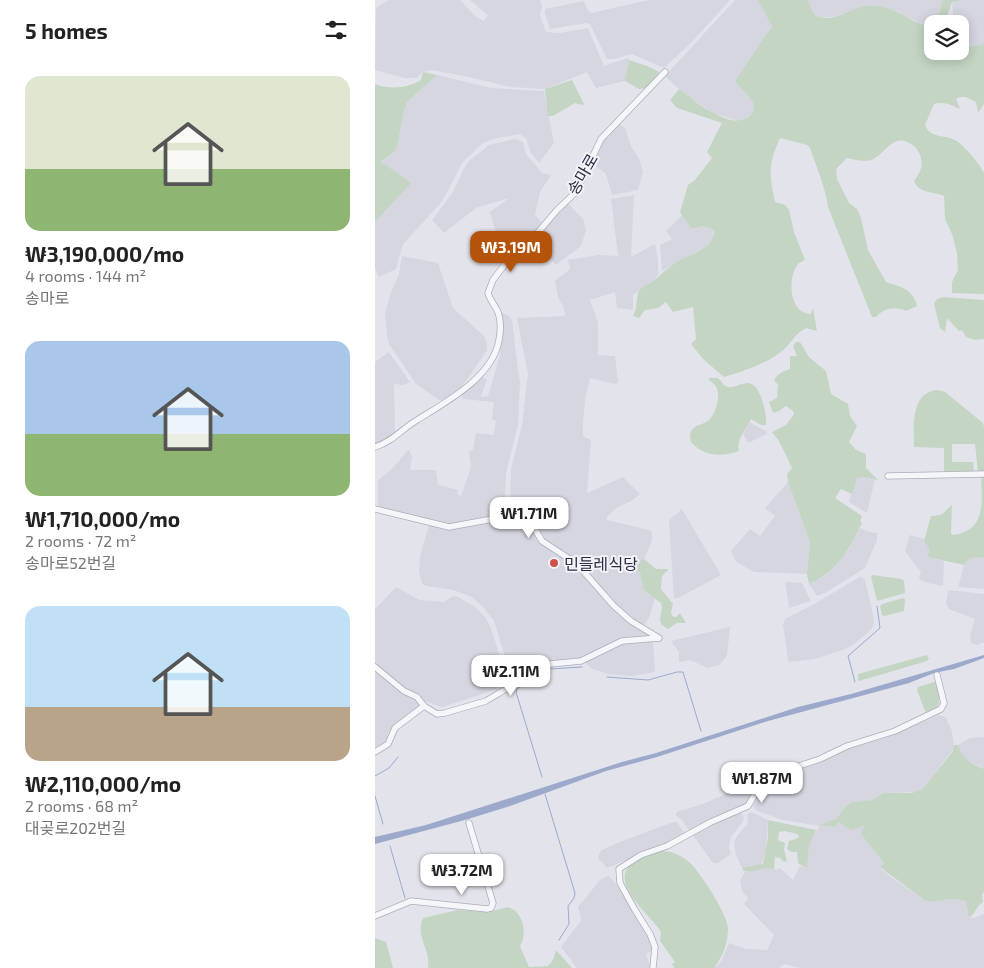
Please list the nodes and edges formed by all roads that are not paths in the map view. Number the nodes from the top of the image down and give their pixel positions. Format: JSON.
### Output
{"nodes":[{"id":1,"x":665,"y":72,"type":"dead end"},
{"id":2,"x":375,"y":447,"type":"edge"},
{"id":3,"x":984,"y":474,"type":"edge"},
{"id":4,"x":888,"y":476,"type":"dead end"},
{"id":5,"x":375,"y":509,"type":"edge"},
{"id":6,"x":375,"y":668,"type":"edge"},
{"id":7,"x":937,"y":675,"type":"dead end"},
{"id":8,"x":424,"y":706,"type":"junction"},
{"id":9,"x":375,"y":752,"type":"edge"},
{"id":10,"x":469,"y":823,"type":"dead end"},
{"id":11,"x":375,"y":916,"type":"edge"},
{"id":12,"x":653,"y":968,"type":"edge"}],
"edges":[{"from":1,"to":2,"type":"street","name":"송마로"},
{"from":3,"to":4,"type":"street"},
{"from":5,"to":8,"type":"street"},
{"from":6,"to":8,"type":"street"},
{"from":7,"to":12,"type":"street"},
{"from":8,"to":9,"type":"street"},
{"from":10,"to":11,"type":"street"}]}
